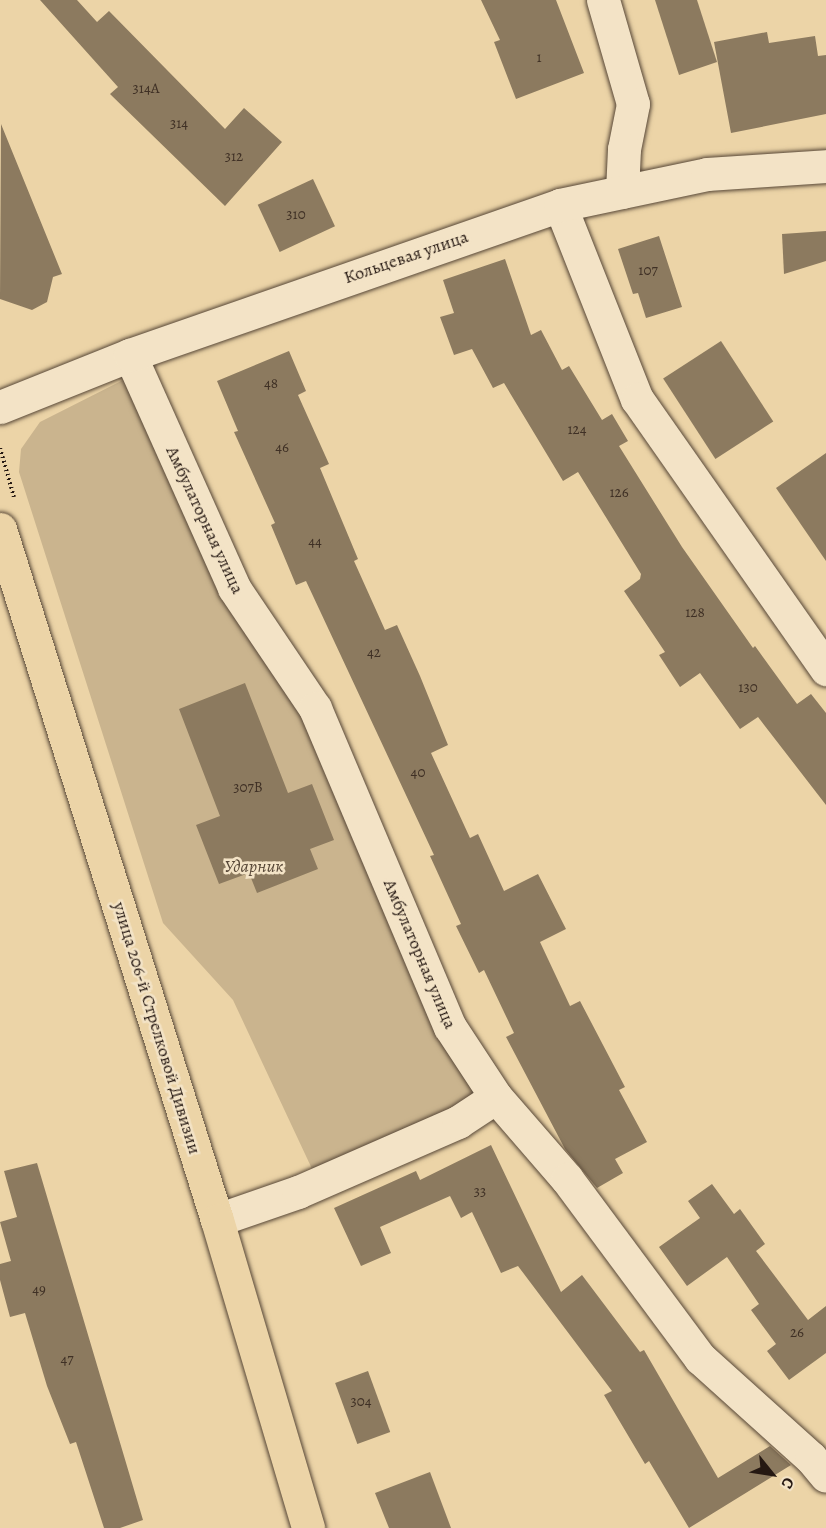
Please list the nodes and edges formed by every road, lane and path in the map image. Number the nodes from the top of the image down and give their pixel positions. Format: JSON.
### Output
{"nodes":[{"id":1,"x":603,"y":0,"type":"edge"},
{"id":2,"x":826,"y":166,"type":"edge"},
{"id":3,"x":622,"y":192,"type":"junction"},
{"id":4,"x":560,"y":205,"type":"junction"},
{"id":5,"x":130,"y":355,"type":"junction"},
{"id":6,"x":0,"y":407,"type":"edge"},
{"id":7,"x":0,"y":529,"type":"edge"},
{"id":8,"x":826,"y":669,"type":"edge"},
{"id":9,"x":496,"y":1097,"type":"junction"},
{"id":10,"x":217,"y":1220,"type":"junction"},
{"id":11,"x":826,"y":1476,"type":"edge"},
{"id":12,"x":308,"y":1528,"type":"edge"}],
"edges":[{"from":1,"to":3,"type":"street"},
{"from":2,"to":3,"type":"street","name":"Кольцевая улица"},
{"from":3,"to":4,"type":"street","name":"Кольцевая улица"},
{"from":4,"to":5,"type":"street","name":"Кольцевая улица"},
{"from":4,"to":8,"type":"street"},
{"from":5,"to":6,"type":"street","name":"Кольцевая улица"},
{"from":5,"to":9,"type":"street","name":"Амбулаторная улица"},
{"from":7,"to":10,"type":"main road","name":"улица 206-й Стрелковой Дивизии"},
{"from":9,"to":10,"type":"street"},
{"from":9,"to":11,"type":"street","name":"Амбулаторная улица"},
{"from":10,"to":12,"type":"main road","name":"улица 206-й Стрелковой Дивизии"}]}
